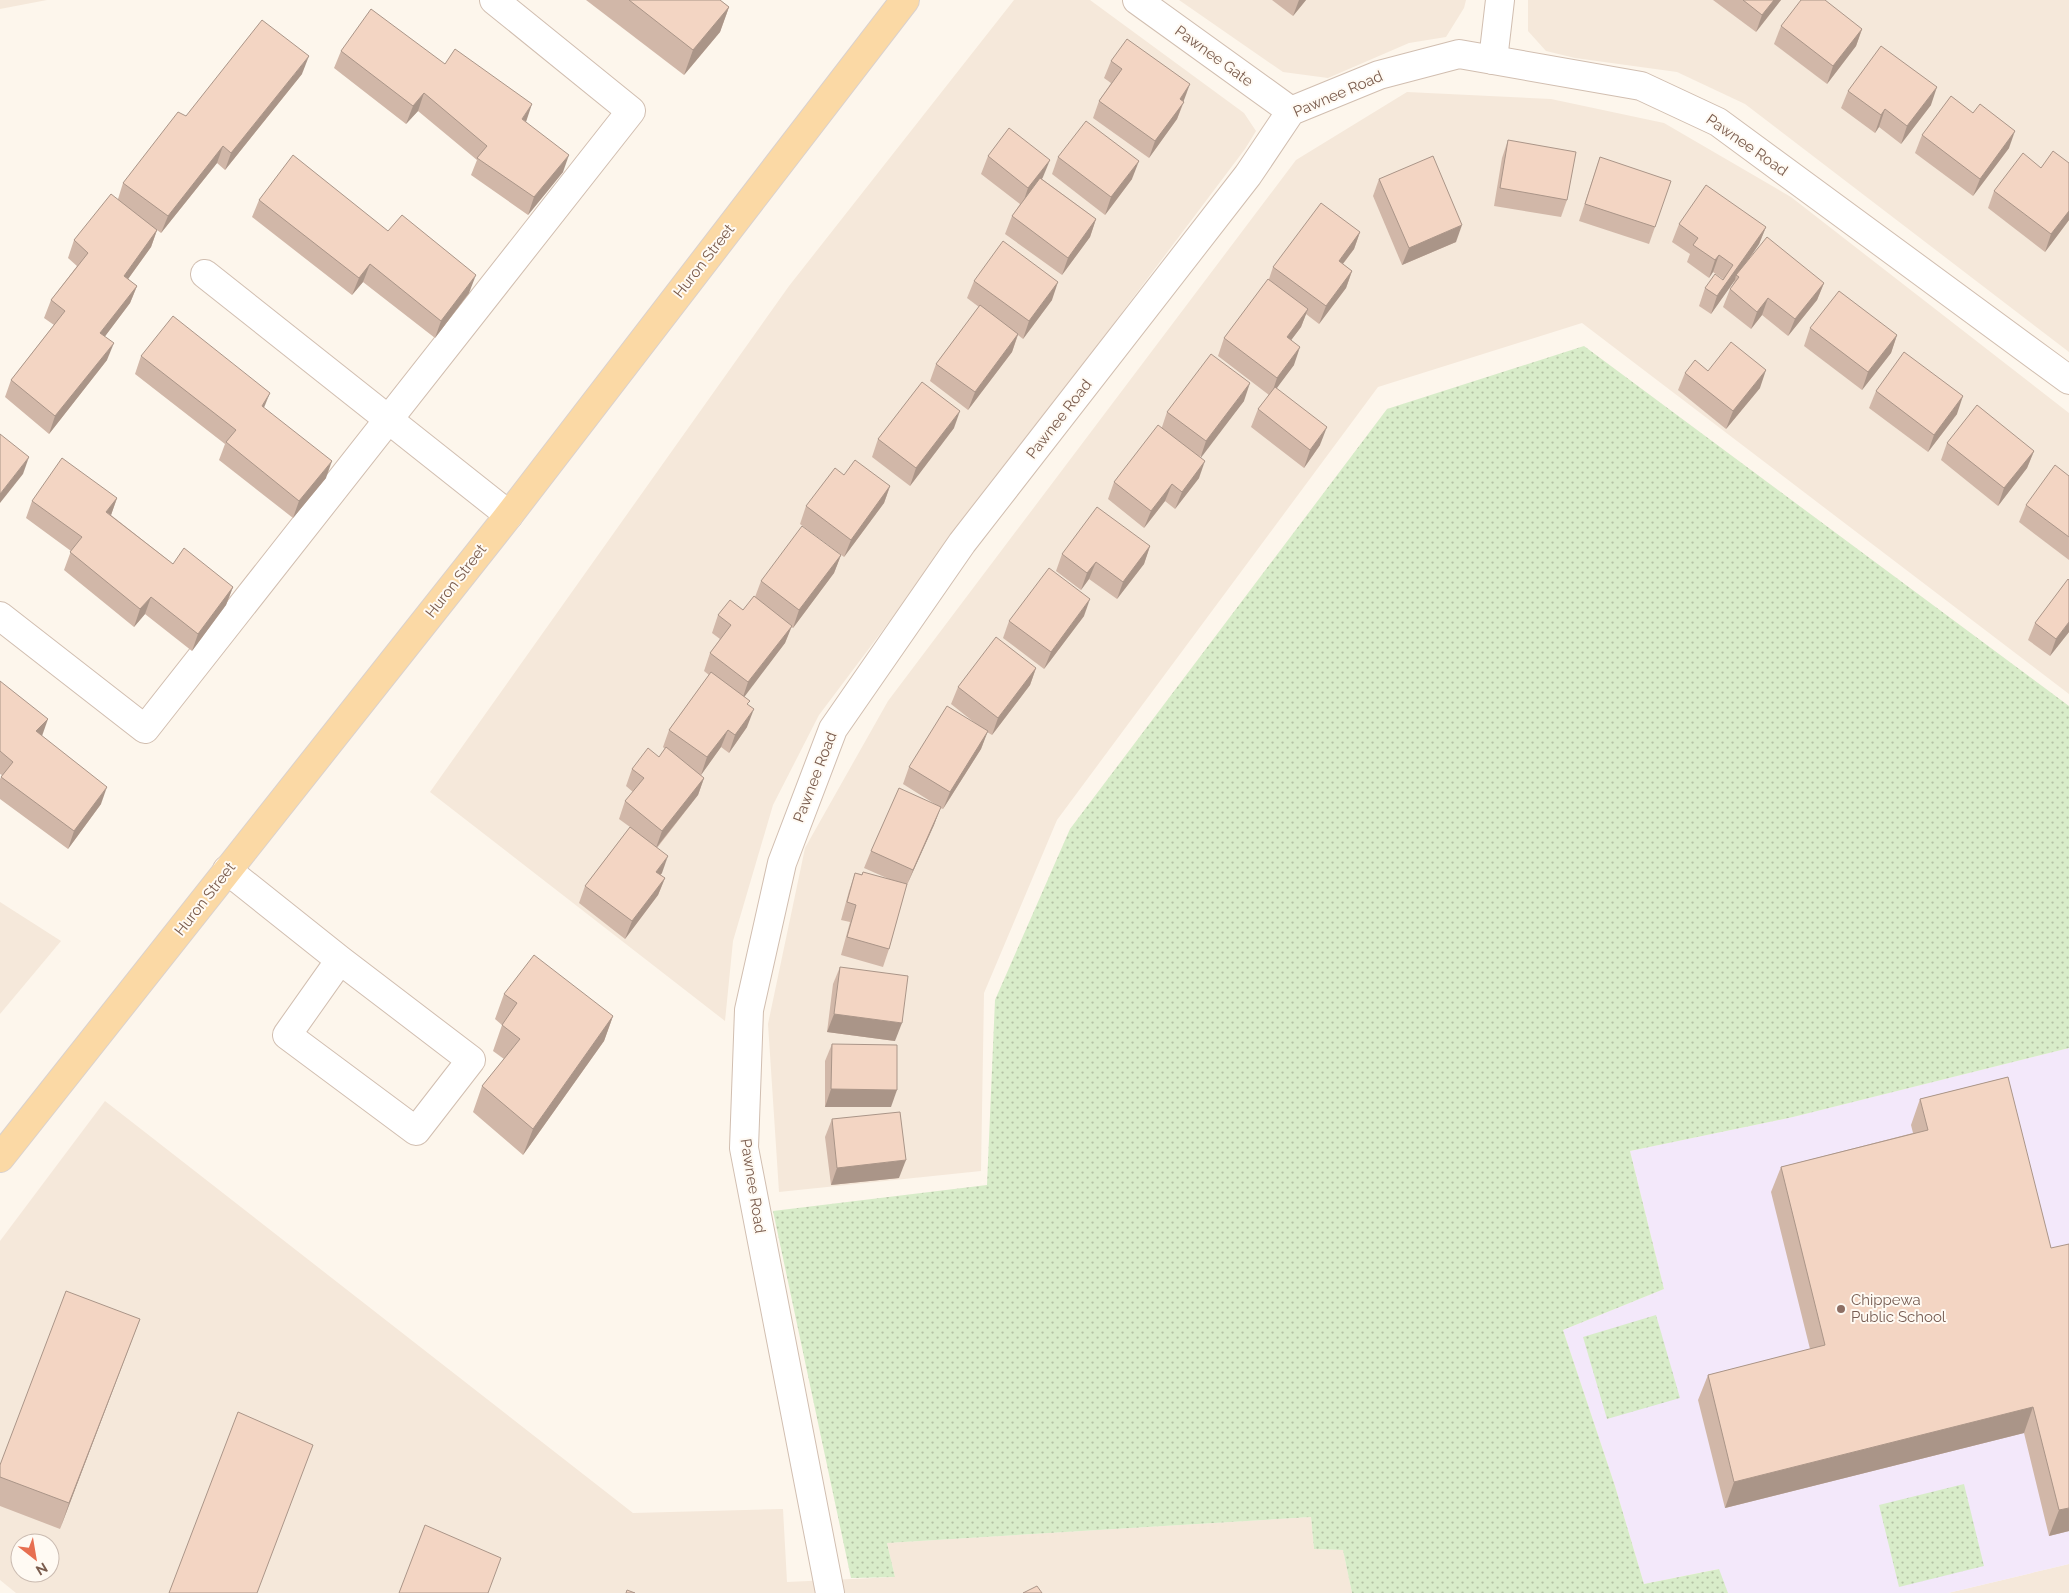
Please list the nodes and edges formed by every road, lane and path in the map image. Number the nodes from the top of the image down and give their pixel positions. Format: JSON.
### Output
{"nodes":[{"id":1,"x":494,"y":0,"type":"edge"},
{"id":2,"x":905,"y":0,"type":"edge"},
{"id":3,"x":1137,"y":0,"type":"edge"},
{"id":4,"x":1500,"y":0,"type":"edge"},
{"id":5,"x":1493,"y":60,"type":"junction"},
{"id":6,"x":1291,"y":111,"type":"junction"},
{"id":7,"x":205,"y":274,"type":"dead end"},
{"id":8,"x":2069,"y":380,"type":"edge"},
{"id":9,"x":388,"y":420,"type":"junction"},
{"id":10,"x":508,"y":515,"type":"junction"},
{"id":11,"x":0,"y":616,"type":"edge"},
{"id":12,"x":227,"y":870,"type":"junction"},
{"id":13,"x":340,"y":960,"type":"junction"},
{"id":14,"x":0,"y":1158,"type":"edge"},
{"id":15,"x":830,"y":1593,"type":"edge"}],
"edges":[{"from":1,"to":9,"type":"street"},
{"from":2,"to":10,"type":"main road","name":"Huron Street"},
{"from":3,"to":6,"type":"street","name":"Pawnee Gate"},
{"from":4,"to":5,"type":"street"},
{"from":5,"to":6,"type":"street","name":"Pawnee Road"},
{"from":5,"to":8,"type":"street","name":"Pawnee Road"},
{"from":6,"to":15,"type":"street","name":"Pawnee Road"},
{"from":7,"to":9,"type":"street"},
{"from":9,"to":10,"type":"street"},
{"from":9,"to":11,"type":"street"},
{"from":10,"to":12,"type":"main road","name":"Huron Street"},
{"from":12,"to":13,"type":"street"},
{"from":12,"to":14,"type":"main road","name":"Huron Street"},
{"from":13,"to":13,"type":"street"}]}
